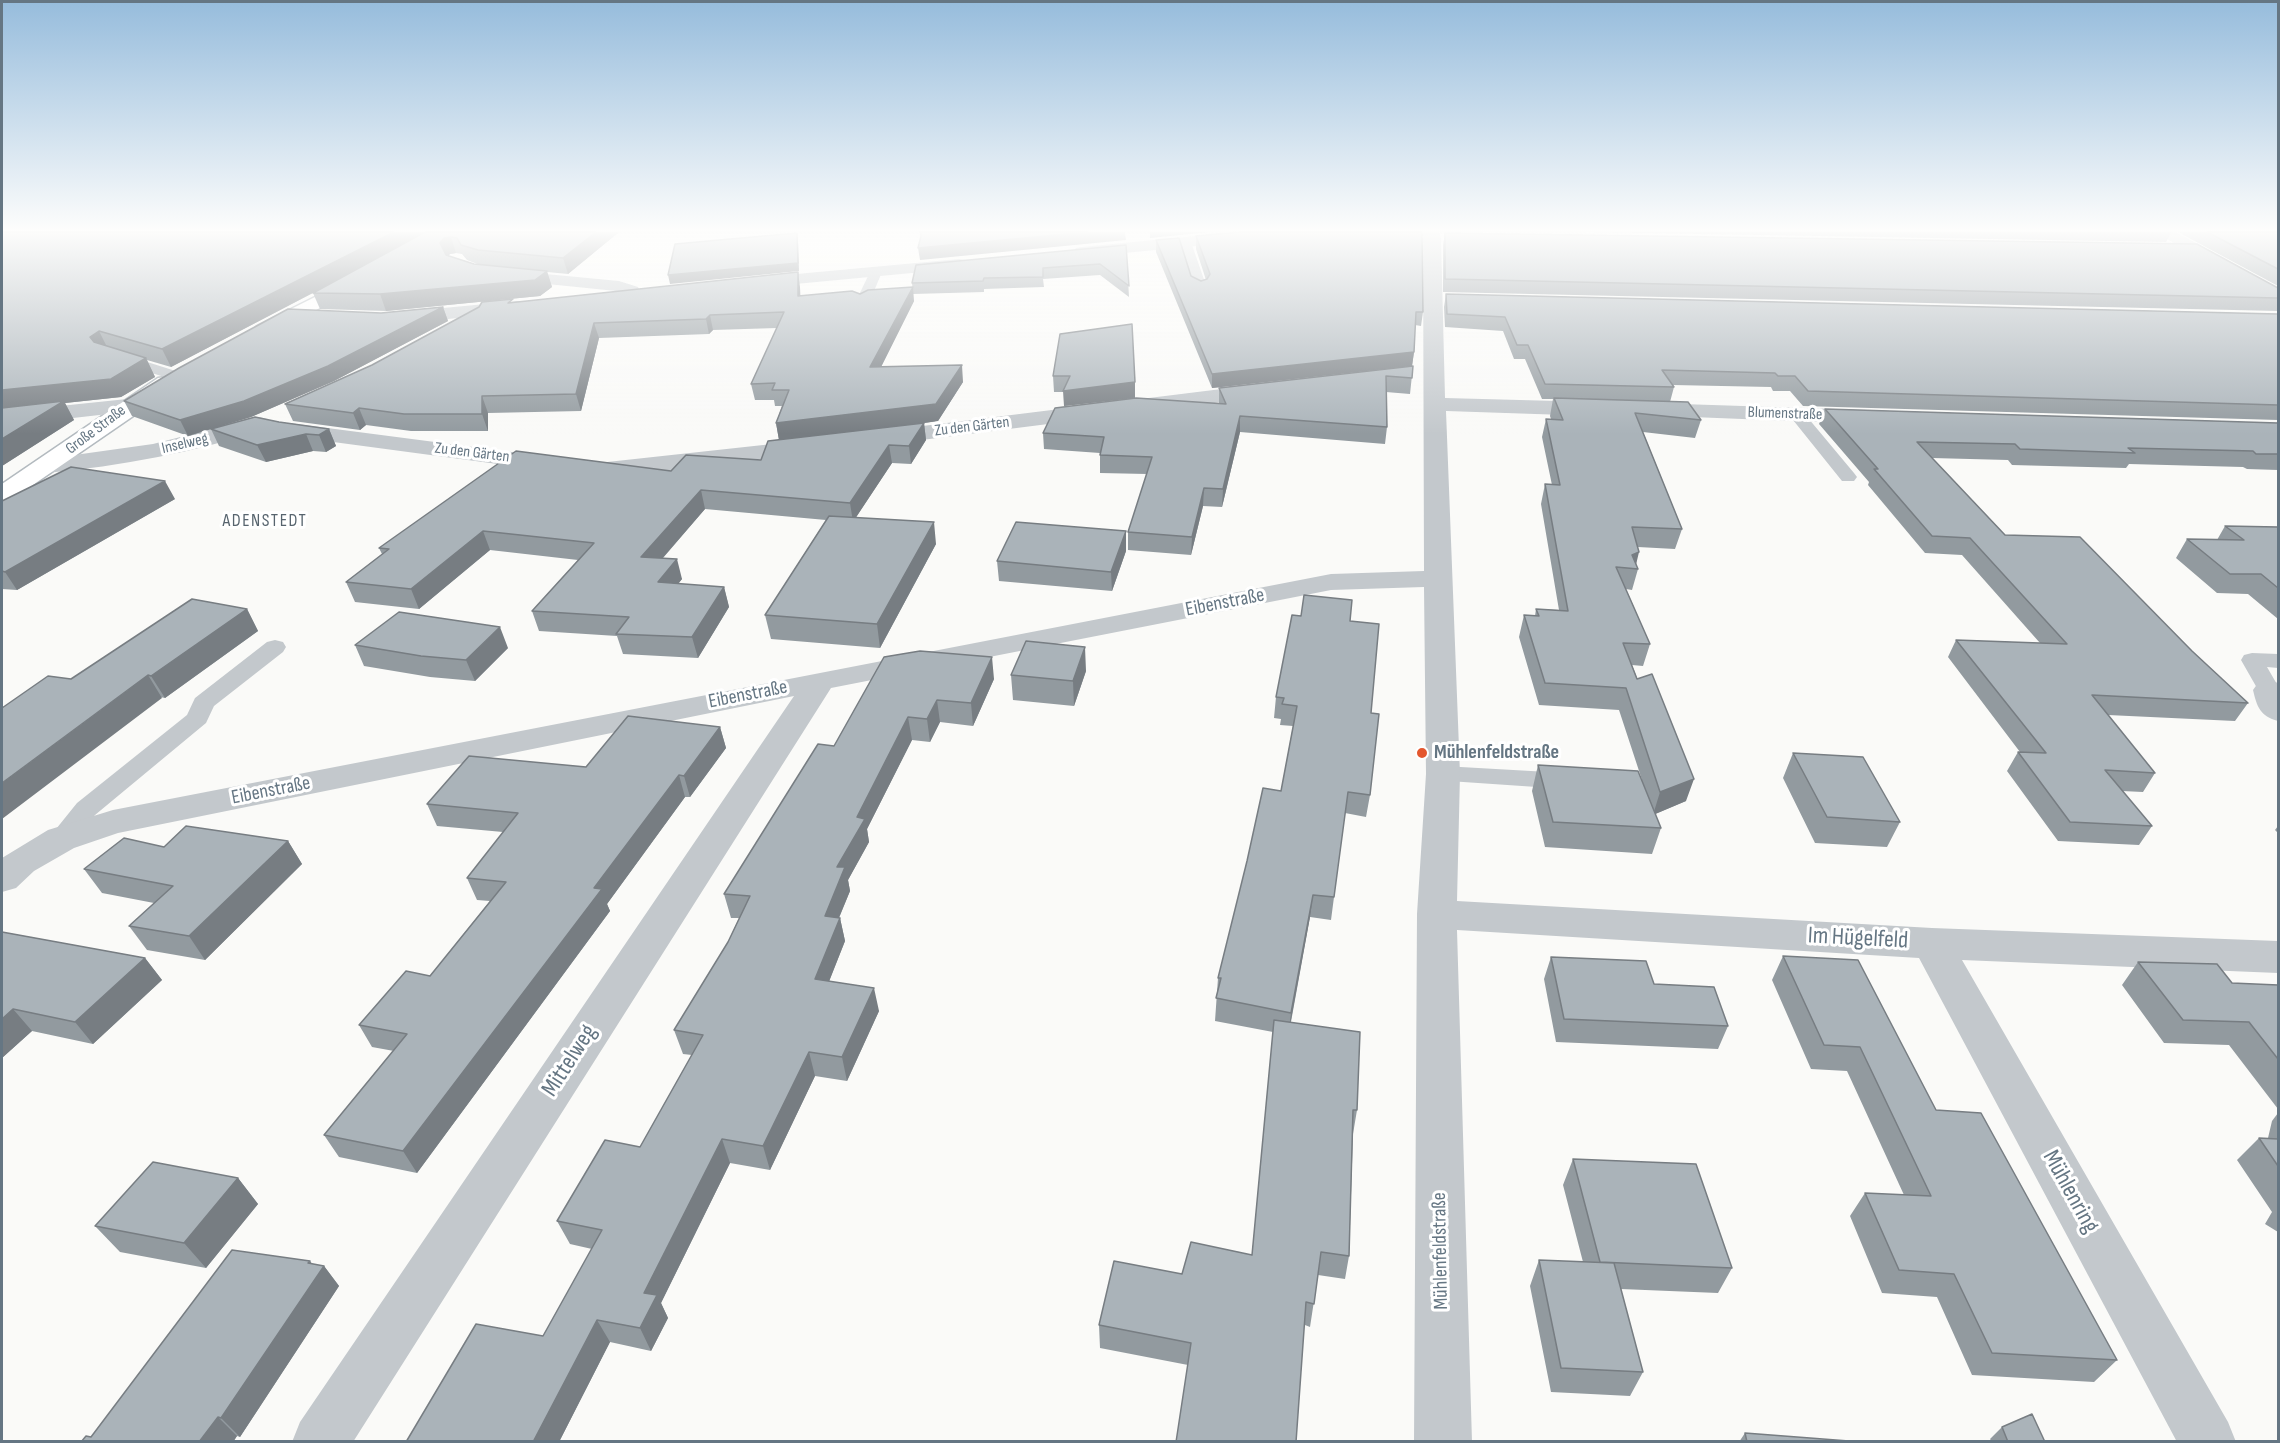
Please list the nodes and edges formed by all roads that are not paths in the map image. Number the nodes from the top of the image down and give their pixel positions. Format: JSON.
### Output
{"nodes":[{"id":1,"x":324,"y":299,"type":"edge"},
{"id":2,"x":864,"y":299,"type":"edge"},
{"id":3,"x":1444,"y":299,"type":"edge"},
{"id":4,"x":862,"y":303,"type":"edge"},
{"id":5,"x":533,"y":305,"type":"edge"},
{"id":6,"x":488,"y":310,"type":"junction"},
{"id":7,"x":291,"y":317,"type":"junction"},
{"id":8,"x":321,"y":318,"type":"edge"},
{"id":9,"x":413,"y":336,"type":"edge"},
{"id":10,"x":249,"y":338,"type":"edge"},
{"id":11,"x":436,"y":338,"type":"edge"},
{"id":12,"x":109,"y":355,"type":"edge"},
{"id":13,"x":196,"y":365,"type":"edge"},
{"id":14,"x":177,"y":376,"type":"junction"},
{"id":15,"x":1426,"y":384,"type":"junction"},
{"id":16,"x":1284,"y":388,"type":"edge"},
{"id":17,"x":127,"y":406,"type":"junction"},
{"id":18,"x":290,"y":411,"type":"edge"},
{"id":19,"x":1797,"y":415,"type":"junction"},
{"id":20,"x":1891,"y":417,"type":"edge"},
{"id":21,"x":2,"y":419,"type":"edge"},
{"id":22,"x":261,"y":423,"type":"junction"},
{"id":23,"x":856,"y":441,"type":"edge"},
{"id":24,"x":832,"y":444,"type":"edge"},
{"id":25,"x":46,"y":466,"type":"junction"},
{"id":26,"x":1848,"y":477,"type":"dead end"},
{"id":27,"x":2,"y":495,"type":"edge"},
{"id":28,"x":1439,"y":579,"type":"junction"},
{"id":29,"x":275,"y":647,"type":"dead end"},
{"id":30,"x":820,"y":681,"type":"junction"},
{"id":31,"x":1443,"y":774,"type":"junction"},
{"id":32,"x":1588,"y":782,"type":"edge"},
{"id":33,"x":61,"y":839,"type":"junction"},
{"id":34,"x":2,"y":878,"type":"edge"},
{"id":35,"x":1437,"y":914,"type":"junction"},
{"id":36,"x":1932,"y":943,"type":"junction"},
{"id":37,"x":2278,"y":957,"type":"edge"},
{"id":38,"x":320,"y":1442,"type":"edge"},
{"id":39,"x":1443,"y":1442,"type":"edge"},
{"id":40,"x":2208,"y":1442,"type":"edge"}],
"edges":[{"from":1,"to":7,"type":"main road"},
{"from":2,"to":4,"type":"lane"},
{"from":3,"to":15,"type":"street","name":"Mühlenfeldstraße"},
{"from":5,"to":6,"type":"street"},
{"from":6,"to":9,"type":"street"},
{"from":6,"to":11,"type":"street"},
{"from":7,"to":8,"type":"street"},
{"from":7,"to":10,"type":"main road"},
{"from":12,"to":14,"type":"lane"},
{"from":13,"to":14,"type":"main road","name":"Große Straße"},
{"from":14,"to":17,"type":"main road","name":"Große Straße"},
{"from":15,"to":19,"type":"street","name":"Blumenstraße"},
{"from":15,"to":28,"type":"street","name":"Mühlenfeldstraße"},
{"from":16,"to":23,"type":"street","name":"Zu den Gärten"},
{"from":17,"to":21,"type":"street"},
{"from":17,"to":25,"type":"main road","name":"Große Straße"},
{"from":18,"to":22,"type":"street","name":"Inselweg"},
{"from":19,"to":20,"type":"street","name":"Blumenstraße"},
{"from":19,"to":26,"type":"lane"},
{"from":22,"to":24,"type":"street","name":"Zu den Gärten"},
{"from":22,"to":25,"type":"street","name":"Inselweg"},
{"from":25,"to":27,"type":"main road","name":"Große Straße"},
{"from":28,"to":30,"type":"street","name":"Eibenstraße"},
{"from":28,"to":31,"type":"street","name":"Mühlenfeldstraße"},
{"from":29,"to":33,"type":"lane","name":"Eibenstraße"},
{"from":30,"to":33,"type":"street","name":"Eibenstraße"},
{"from":30,"to":38,"type":"street","name":"Mittelweg"},
{"from":31,"to":32,"type":"lane"},
{"from":31,"to":35,"type":"street","name":"Mühlenfeldstraße"},
{"from":33,"to":34,"type":"street","name":"Eibenstraße"},
{"from":35,"to":36,"type":"street","name":"Im Hügelfeld"},
{"from":35,"to":39,"type":"street","name":"Mühlenfeldstraße"},
{"from":36,"to":37,"type":"street","name":"Im Hügelfeld"},
{"from":36,"to":40,"type":"street","name":"Mühlenring"}]}
